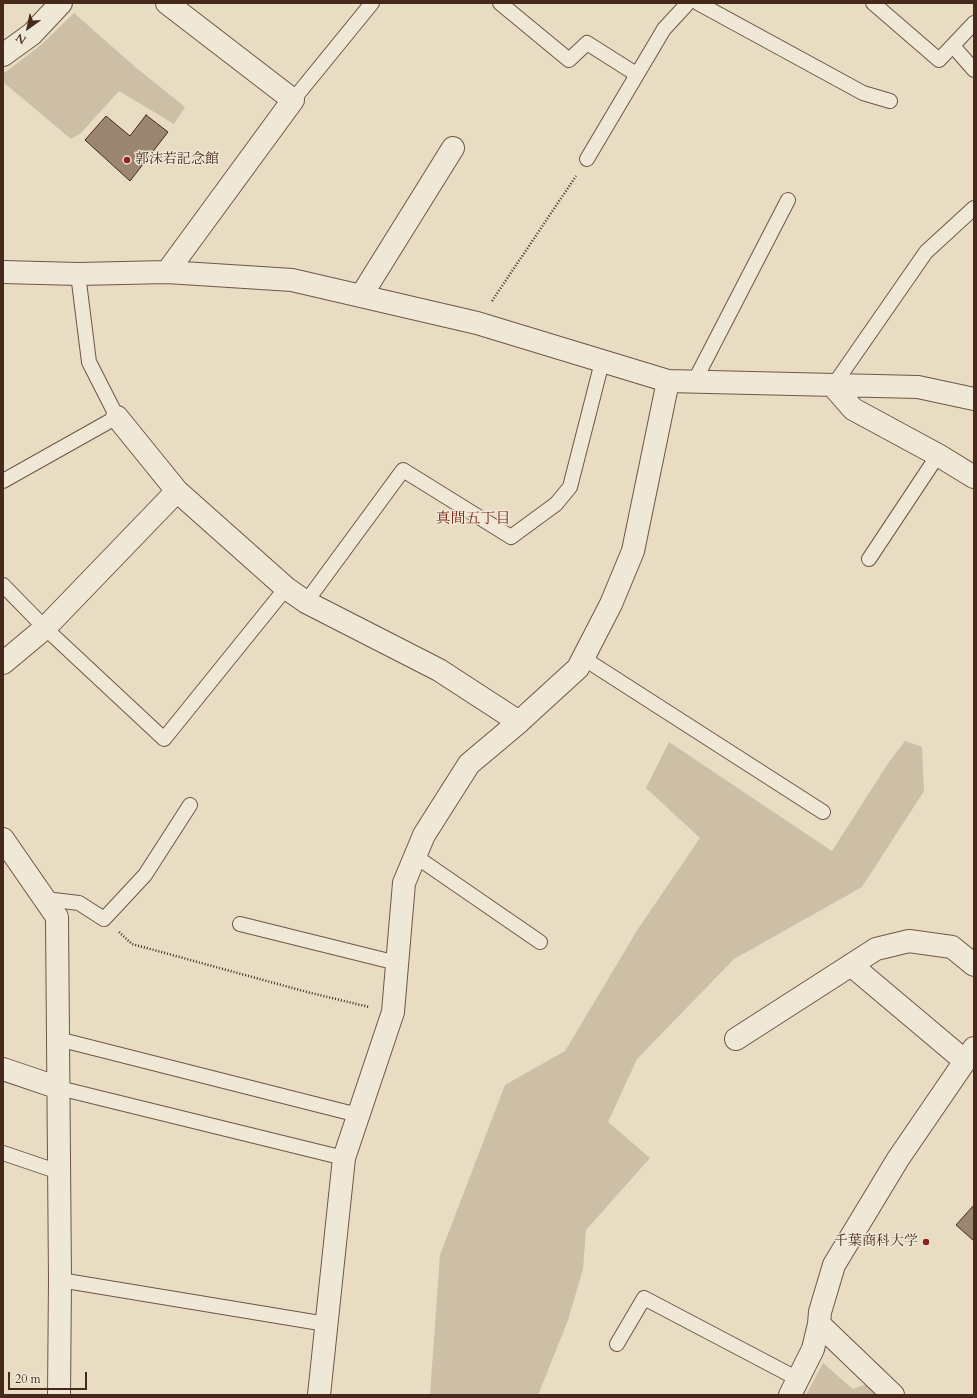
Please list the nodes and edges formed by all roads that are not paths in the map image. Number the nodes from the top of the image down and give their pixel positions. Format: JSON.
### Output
{"nodes":[{"id":1,"x":61,"y":3,"type":"edge"},
{"id":2,"x":167,"y":3,"type":"edge"},
{"id":3,"x":372,"y":3,"type":"edge"},
{"id":4,"x":500,"y":3,"type":"edge"},
{"id":5,"x":688,"y":3,"type":"edge"},
{"id":6,"x":698,"y":3,"type":"edge"},
{"id":7,"x":873,"y":3,"type":"edge"},
{"id":8,"x":974,"y":23,"type":"edge"},
{"id":9,"x":953,"y":46,"type":"junction"},
{"id":10,"x":3,"y":55,"type":"edge"},
{"id":11,"x":974,"y":70,"type":"edge"},
{"id":12,"x":636,"y":74,"type":"junction"},
{"id":13,"x":293,"y":100,"type":"junction"},
{"id":14,"x":890,"y":101,"type":"dead end"},
{"id":15,"x":453,"y":148,"type":"dead end"},
{"id":16,"x":587,"y":159,"type":"road end"},
{"id":17,"x":788,"y":200,"type":"dead end"},
{"id":18,"x":974,"y":208,"type":"edge"},
{"id":19,"x":3,"y":272,"type":"edge"},
{"id":20,"x":167,"y":272,"type":"junction"},
{"id":21,"x":78,"y":274,"type":"junction"},
{"id":22,"x":361,"y":296,"type":"junction"},
{"id":23,"x":602,"y":362,"type":"junction"},
{"id":24,"x":668,"y":381,"type":"junction"},
{"id":25,"x":694,"y":382,"type":"junction"},
{"id":26,"x":833,"y":386,"type":"junction"},
{"id":27,"x":974,"y":399,"type":"edge"},
{"id":28,"x":117,"y":417,"type":"junction"},
{"id":29,"x":938,"y":454,"type":"junction"},
{"id":30,"x":974,"y":477,"type":"edge"},
{"id":31,"x":3,"y":481,"type":"edge"},
{"id":32,"x":176,"y":491,"type":"junction"},
{"id":33,"x":869,"y":559,"type":"dead end"},
{"id":34,"x":3,"y":585,"type":"edge"},
{"id":35,"x":286,"y":588,"type":"junction"},
{"id":36,"x":306,"y":602,"type":"junction"},
{"id":37,"x":45,"y":628,"type":"junction"},
{"id":38,"x":583,"y":658,"type":"junction"},
{"id":39,"x":3,"y":663,"type":"edge"},
{"id":40,"x":519,"y":722,"type":"junction"},
{"id":41,"x":190,"y":806,"type":"dead end"},
{"id":42,"x":823,"y":812,"type":"dead end"},
{"id":43,"x":3,"y":839,"type":"edge"},
{"id":44,"x":416,"y":856,"type":"junction"},
{"id":45,"x":45,"y":899,"type":"junction"},
{"id":46,"x":240,"y":924,"type":"dead end"},
{"id":47,"x":540,"y":942,"type":"dead end"},
{"id":48,"x":397,"y":963,"type":"junction"},
{"id":49,"x":851,"y":965,"type":"junction"},
{"id":50,"x":974,"y":965,"type":"edge"},
{"id":51,"x":58,"y":1039,"type":"junction"},
{"id":52,"x":736,"y":1039,"type":"dead end"},
{"id":53,"x":970,"y":1055,"type":"edge"},
{"id":54,"x":3,"y":1069,"type":"edge"},
{"id":55,"x":59,"y":1088,"type":"junction"},
{"id":56,"x":358,"y":1115,"type":"junction"},
{"id":57,"x":3,"y":1153,"type":"edge"},
{"id":58,"x":344,"y":1158,"type":"junction"},
{"id":59,"x":59,"y":1172,"type":"junction"},
{"id":60,"x":60,"y":1280,"type":"junction"},
{"id":61,"x":326,"y":1324,"type":"junction"},
{"id":62,"x":818,"y":1324,"type":"junction"},
{"id":63,"x":617,"y":1344,"type":"dead end"},
{"id":64,"x":794,"y":1387,"type":"edge"},
{"id":65,"x":59,"y":1395,"type":"edge"},
{"id":66,"x":319,"y":1395,"type":"edge"},
{"id":67,"x":893,"y":1395,"type":"edge"}],
"edges":[{"from":1,"to":10,"type":"street"},
{"from":2,"to":13,"type":"street"},
{"from":3,"to":13,"type":"lane"},
{"from":4,"to":12,"type":"lane"},
{"from":5,"to":12,"type":"lane"},
{"from":6,"to":14,"type":"lane"},
{"from":7,"to":9,"type":"lane"},
{"from":8,"to":9,"type":"lane"},
{"from":9,"to":11,"type":"lane"},
{"from":12,"to":16,"type":"lane"},
{"from":13,"to":20,"type":"street"},
{"from":15,"to":22,"type":"street"},
{"from":17,"to":25,"type":"lane"},
{"from":18,"to":26,"type":"lane"},
{"from":19,"to":21,"type":"street"},
{"from":20,"to":21,"type":"street"},
{"from":20,"to":22,"type":"street"},
{"from":21,"to":28,"type":"lane"},
{"from":22,"to":23,"type":"street"},
{"from":23,"to":24,"type":"street"},
{"from":23,"to":36,"type":"lane"},
{"from":24,"to":25,"type":"street"},
{"from":24,"to":38,"type":"street"},
{"from":25,"to":26,"type":"street"},
{"from":26,"to":27,"type":"street"},
{"from":26,"to":29,"type":"street"},
{"from":28,"to":31,"type":"lane"},
{"from":28,"to":32,"type":"street"},
{"from":29,"to":30,"type":"street"},
{"from":29,"to":33,"type":"lane"},
{"from":32,"to":35,"type":"street"},
{"from":32,"to":37,"type":"street"},
{"from":34,"to":37,"type":"lane"},
{"from":35,"to":36,"type":"street"},
{"from":35,"to":37,"type":"lane"},
{"from":36,"to":40,"type":"street"},
{"from":37,"to":39,"type":"street"},
{"from":38,"to":40,"type":"street"},
{"from":38,"to":42,"type":"lane"},
{"from":40,"to":44,"type":"street"},
{"from":41,"to":45,"type":"lane"},
{"from":43,"to":45,"type":"street"},
{"from":44,"to":47,"type":"lane"},
{"from":44,"to":48,"type":"street"},
{"from":45,"to":51,"type":"street"},
{"from":46,"to":48,"type":"lane"},
{"from":48,"to":56,"type":"street"},
{"from":49,"to":50,"type":"street"},
{"from":49,"to":52,"type":"street"},
{"from":49,"to":53,"type":"street"},
{"from":51,"to":55,"type":"street"},
{"from":51,"to":56,"type":"lane"},
{"from":53,"to":62,"type":"street"},
{"from":54,"to":55,"type":"street"},
{"from":55,"to":58,"type":"lane"},
{"from":55,"to":59,"type":"street"},
{"from":56,"to":58,"type":"street"},
{"from":57,"to":59,"type":"lane"},
{"from":58,"to":61,"type":"street"},
{"from":59,"to":60,"type":"street"},
{"from":60,"to":61,"type":"lane"},
{"from":60,"to":65,"type":"street"},
{"from":61,"to":66,"type":"street"},
{"from":62,"to":64,"type":"street"},
{"from":62,"to":67,"type":"street"},
{"from":63,"to":64,"type":"lane"}]}
